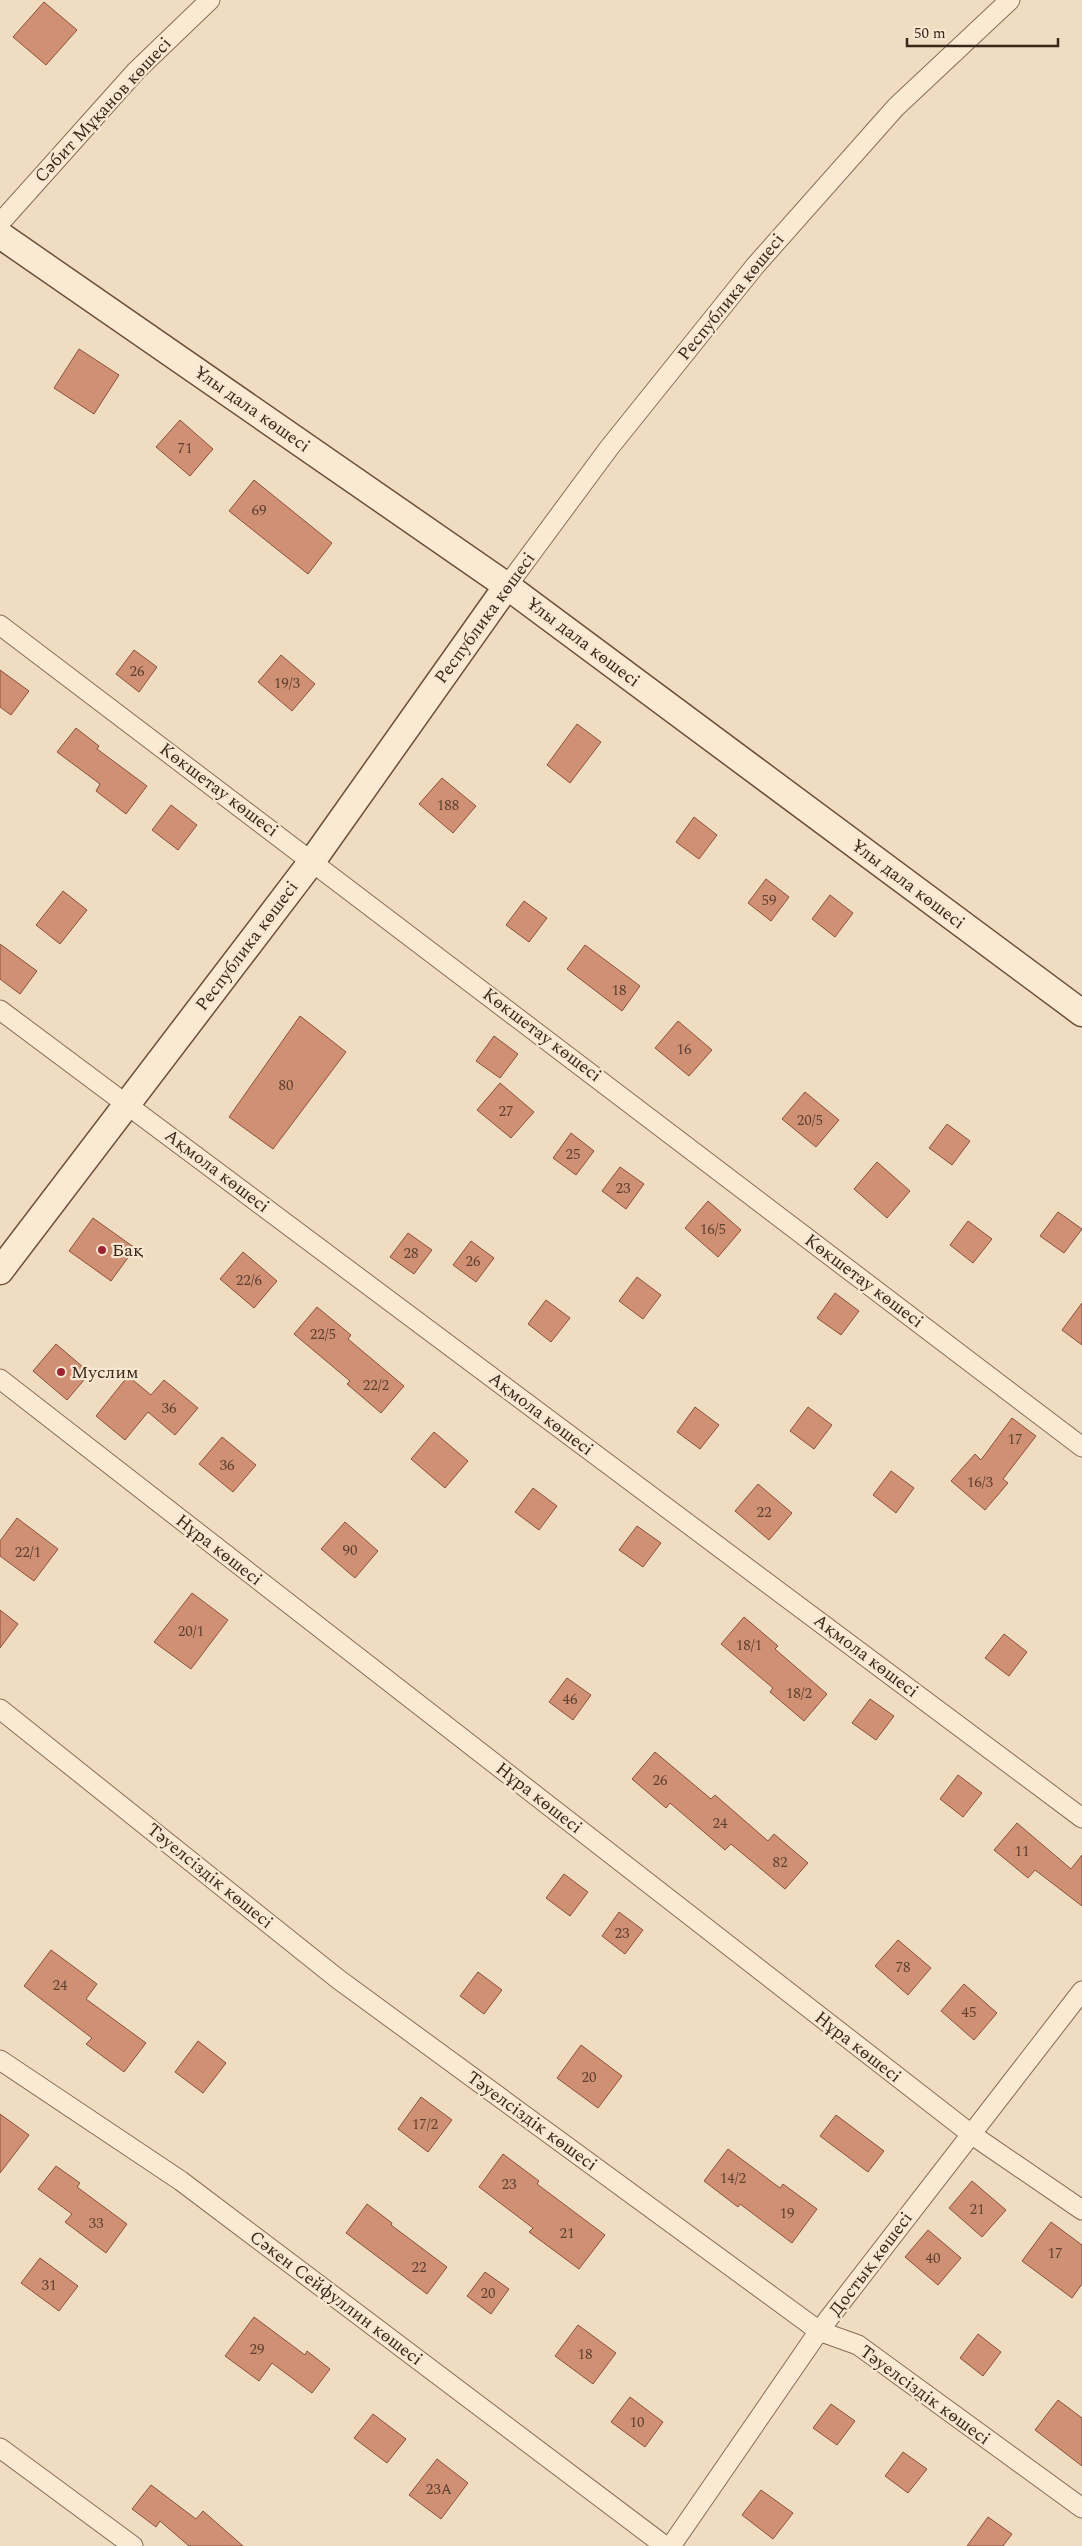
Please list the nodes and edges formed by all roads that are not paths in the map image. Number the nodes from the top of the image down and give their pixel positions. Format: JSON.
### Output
{"nodes":[{"id":1,"x":210,"y":0,"type":"edge"},
{"id":2,"x":1010,"y":0,"type":"edge"},
{"id":3,"x":0,"y":223,"type":"edge"},
{"id":4,"x":0,"y":235,"type":"edge"},
{"id":5,"x":507,"y":586,"type":"junction"},
{"id":6,"x":0,"y":624,"type":"edge"},
{"id":7,"x":313,"y":860,"type":"junction"},
{"id":8,"x":0,"y":1010,"type":"edge"},
{"id":9,"x":1082,"y":1013,"type":"edge"},
{"id":10,"x":127,"y":1104,"type":"junction"},
{"id":11,"x":0,"y":1271,"type":"edge"},
{"id":12,"x":0,"y":1380,"type":"edge"},
{"id":13,"x":1082,"y":1447,"type":"edge"},
{"id":14,"x":0,"y":1708,"type":"edge"},
{"id":15,"x":1082,"y":1818,"type":"edge"},
{"id":16,"x":1082,"y":1991,"type":"edge"},
{"id":17,"x":0,"y":2060,"type":"edge"},
{"id":18,"x":971,"y":2134,"type":"junction"},
{"id":19,"x":1082,"y":2210,"type":"edge"},
{"id":20,"x":819,"y":2332,"type":"junction"},
{"id":21,"x":0,"y":2448,"type":"edge"},
{"id":22,"x":1082,"y":2508,"type":"edge"},
{"id":23,"x":133,"y":2546,"type":"edge"},
{"id":24,"x":666,"y":2546,"type":"edge"},
{"id":25,"x":671,"y":2546,"type":"edge"}],
"edges":[{"from":1,"to":3,"type":"street","name":"Сәбит Мұқанов көшесі"},
{"from":2,"to":5,"type":"street","name":"Республика көшесі"},
{"from":4,"to":5,"type":"street","name":"Ұлы дала көшесі"},
{"from":5,"to":7,"type":"street","name":"Республика көшесі"},
{"from":5,"to":9,"type":"street","name":"Ұлы дала көшесі"},
{"from":6,"to":7,"type":"street","name":"Көкшетау көшесі"},
{"from":7,"to":10,"type":"street","name":"Республика көшесі"},
{"from":7,"to":13,"type":"street","name":"Көкшетау көшесі"},
{"from":8,"to":10,"type":"street","name":"Ақмола көшесі"},
{"from":10,"to":11,"type":"street","name":"Республика көшесі"},
{"from":10,"to":15,"type":"street","name":"Ақмола көшесі"},
{"from":12,"to":18,"type":"street","name":"Нұра көшесі"},
{"from":14,"to":20,"type":"street","name":"Тәуелсіздік көшесі"},
{"from":16,"to":18,"type":"street","name":"Достық көшесі"},
{"from":17,"to":24,"type":"street","name":"Сәкен Сейфуллин көшесі"},
{"from":18,"to":19,"type":"street","name":"Нұра көшесі"},
{"from":18,"to":20,"type":"street","name":"Достық көшесі"},
{"from":20,"to":22,"type":"street","name":"Тәуелсіздік көшесі"},
{"from":20,"to":25,"type":"street","name":"Достық көшесі"},
{"from":21,"to":23,"type":"street"}]}
